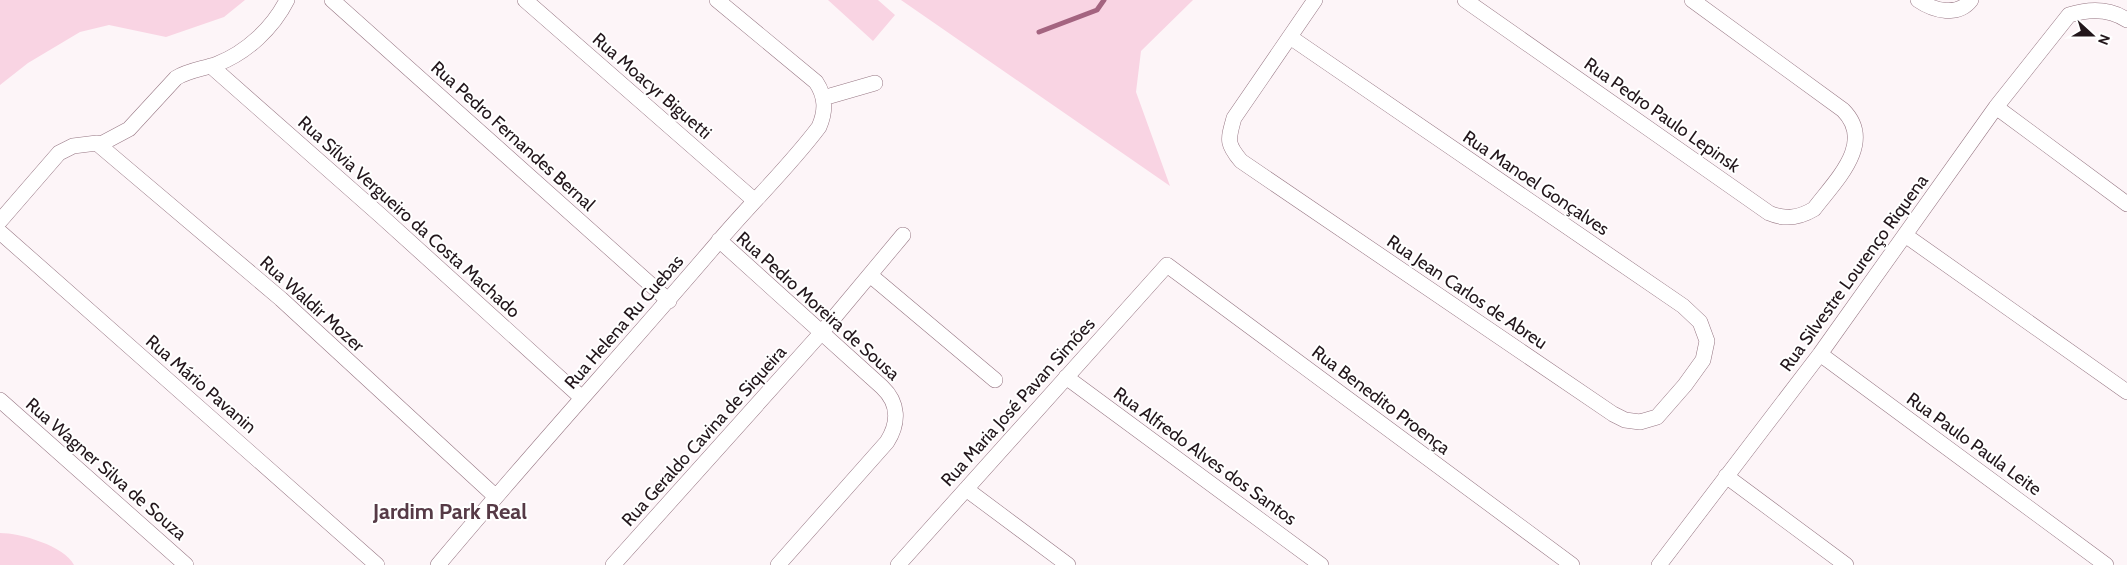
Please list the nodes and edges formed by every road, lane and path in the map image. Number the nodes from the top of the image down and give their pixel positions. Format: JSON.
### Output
{"nodes":[{"id":1,"x":287,"y":0,"type":"edge"},
{"id":2,"x":332,"y":0,"type":"edge"},
{"id":3,"x":525,"y":0,"type":"edge"},
{"id":4,"x":717,"y":0,"type":"edge"},
{"id":5,"x":1315,"y":0,"type":"edge"},
{"id":6,"x":1465,"y":0,"type":"edge"},
{"id":7,"x":1692,"y":0,"type":"edge"},
{"id":8,"x":1918,"y":0,"type":"edge"},
{"id":9,"x":1971,"y":0,"type":"edge"},
{"id":10,"x":2127,"y":20,"type":"edge"},
{"id":11,"x":1290,"y":37,"type":"junction"},
{"id":12,"x":211,"y":66,"type":"junction"},
{"id":13,"x":875,"y":84,"type":"dead end"},
{"id":14,"x":824,"y":98,"type":"junction"},
{"id":15,"x":1996,"y":107,"type":"junction"},
{"id":16,"x":99,"y":145,"type":"junction"},
{"id":17,"x":754,"y":200,"type":"junction"},
{"id":18,"x":2127,"y":204,"type":"edge"},
{"id":19,"x":0,"y":221,"type":"edge"},
{"id":20,"x":0,"y":232,"type":"edge"},
{"id":21,"x":903,"y":235,"type":"dead end"},
{"id":22,"x":1905,"y":235,"type":"junction"},
{"id":23,"x":719,"y":240,"type":"junction"},
{"id":24,"x":1167,"y":265,"type":"joint"},
{"id":25,"x":870,"y":275,"type":"junction"},
{"id":26,"x":669,"y":301,"type":"junction"},
{"id":27,"x":822,"y":332,"type":"junction"},
{"id":28,"x":1820,"y":354,"type":"junction"},
{"id":29,"x":1066,"y":377,"type":"junction"},
{"id":30,"x":995,"y":380,"type":"dead end"},
{"id":31,"x":1685,"y":385,"type":"joint"},
{"id":32,"x":2127,"y":392,"type":"edge"},
{"id":33,"x":582,"y":398,"type":"junction"},
{"id":34,"x":0,"y":400,"type":"edge"},
{"id":35,"x":1726,"y":476,"type":"junction"},
{"id":36,"x":966,"y":489,"type":"junction"},
{"id":37,"x":495,"y":496,"type":"junction"},
{"id":38,"x":186,"y":565,"type":"edge"},
{"id":39,"x":377,"y":565,"type":"edge"},
{"id":40,"x":438,"y":565,"type":"edge"},
{"id":41,"x":613,"y":565,"type":"edge"},
{"id":42,"x":778,"y":565,"type":"edge"},
{"id":43,"x":898,"y":565,"type":"edge"},
{"id":44,"x":1068,"y":565,"type":"edge"},
{"id":45,"x":1321,"y":565,"type":"edge"},
{"id":46,"x":1572,"y":565,"type":"edge"},
{"id":47,"x":1659,"y":565,"type":"edge"},
{"id":48,"x":1846,"y":565,"type":"edge"},
{"id":49,"x":2106,"y":565,"type":"edge"}],
"edges":[{"from":1,"to":12,"type":"street"},
{"from":2,"to":26,"type":"street","name":"Rua Pedro Fernandes Bernal"},
{"from":3,"to":17,"type":"street","name":"Rua Moacyr Biguetti"},
{"from":4,"to":14,"type":"street"},
{"from":5,"to":11,"type":"street"},
{"from":6,"to":7,"type":"street","name":"Rua Pedro Paulo Lepinsk"},
{"from":8,"to":9,"type":"street"},
{"from":10,"to":15,"type":"street","name":"Rua Silvestre Lourenço Riquena"},
{"from":11,"to":31,"type":"street","name":"Rua Manoel Gonçalves"},
{"from":11,"to":31,"type":"street","name":"Rua Jean Carlos de Abreu"},
{"from":12,"to":16,"type":"street"},
{"from":12,"to":33,"type":"street","name":"Rua Sílvia Vergueiro da Costa Machado"},
{"from":13,"to":14,"type":"street"},
{"from":14,"to":17,"type":"street","name":"Rua Helena Ru Cuebas"},
{"from":15,"to":18,"type":"street"},
{"from":15,"to":22,"type":"street","name":"Rua Silvestre Lourenço Riquena"},
{"from":16,"to":19,"type":"street"},
{"from":16,"to":37,"type":"street","name":"Rua Waldir Mozer"},
{"from":17,"to":23,"type":"street","name":"Rua Helena Ru Cuebas"},
{"from":20,"to":39,"type":"street","name":"Rua Mário Pavanin"},
{"from":21,"to":25,"type":"street","name":"Rua Geraldo Cavina de Siqueira"},
{"from":22,"to":28,"type":"street","name":"Rua Silvestre Lourenço Riquena"},
{"from":22,"to":32,"type":"street"},
{"from":23,"to":26,"type":"street","name":"Rua Helena Ru Cuebas"},
{"from":23,"to":27,"type":"street","name":"Rua Pedro Moreira de Sousa"},
{"from":24,"to":29,"type":"street","name":"Rua Maria José Pavan Simões"},
{"from":24,"to":46,"type":"street","name":"Rua Benedito Proença"},
{"from":25,"to":27,"type":"street","name":"Rua Geraldo Cavina de Siqueira"},
{"from":25,"to":30,"type":"street"},
{"from":26,"to":33,"type":"street","name":"Rua Helena Ru Cuebas"},
{"from":27,"to":41,"type":"street","name":"Rua Geraldo Cavina de Siqueira"},
{"from":27,"to":42,"type":"street","name":"Rua Pedro Moreira de Sousa"},
{"from":28,"to":35,"type":"street","name":"Rua Silvestre Lourenço Riquena"},
{"from":28,"to":49,"type":"street","name":"Rua Paulo Paula Leite"},
{"from":29,"to":36,"type":"street","name":"Rua Maria José Pavan Simões"},
{"from":29,"to":45,"type":"street","name":"Rua Alfredo Alves dos Santos"},
{"from":33,"to":37,"type":"street","name":"Rua Helena Ru Cuebas"},
{"from":34,"to":38,"type":"street","name":"Rua Wagner Silva de Souza"},
{"from":35,"to":47,"type":"street","name":"Rua Silvestre Lourenço Riquena"},
{"from":35,"to":48,"type":"street"},
{"from":36,"to":43,"type":"street","name":"Rua Maria José Pavan Simões"},
{"from":36,"to":44,"type":"street"},
{"from":37,"to":40,"type":"street","name":"Rua Helena Ru Cuebas"}]}
